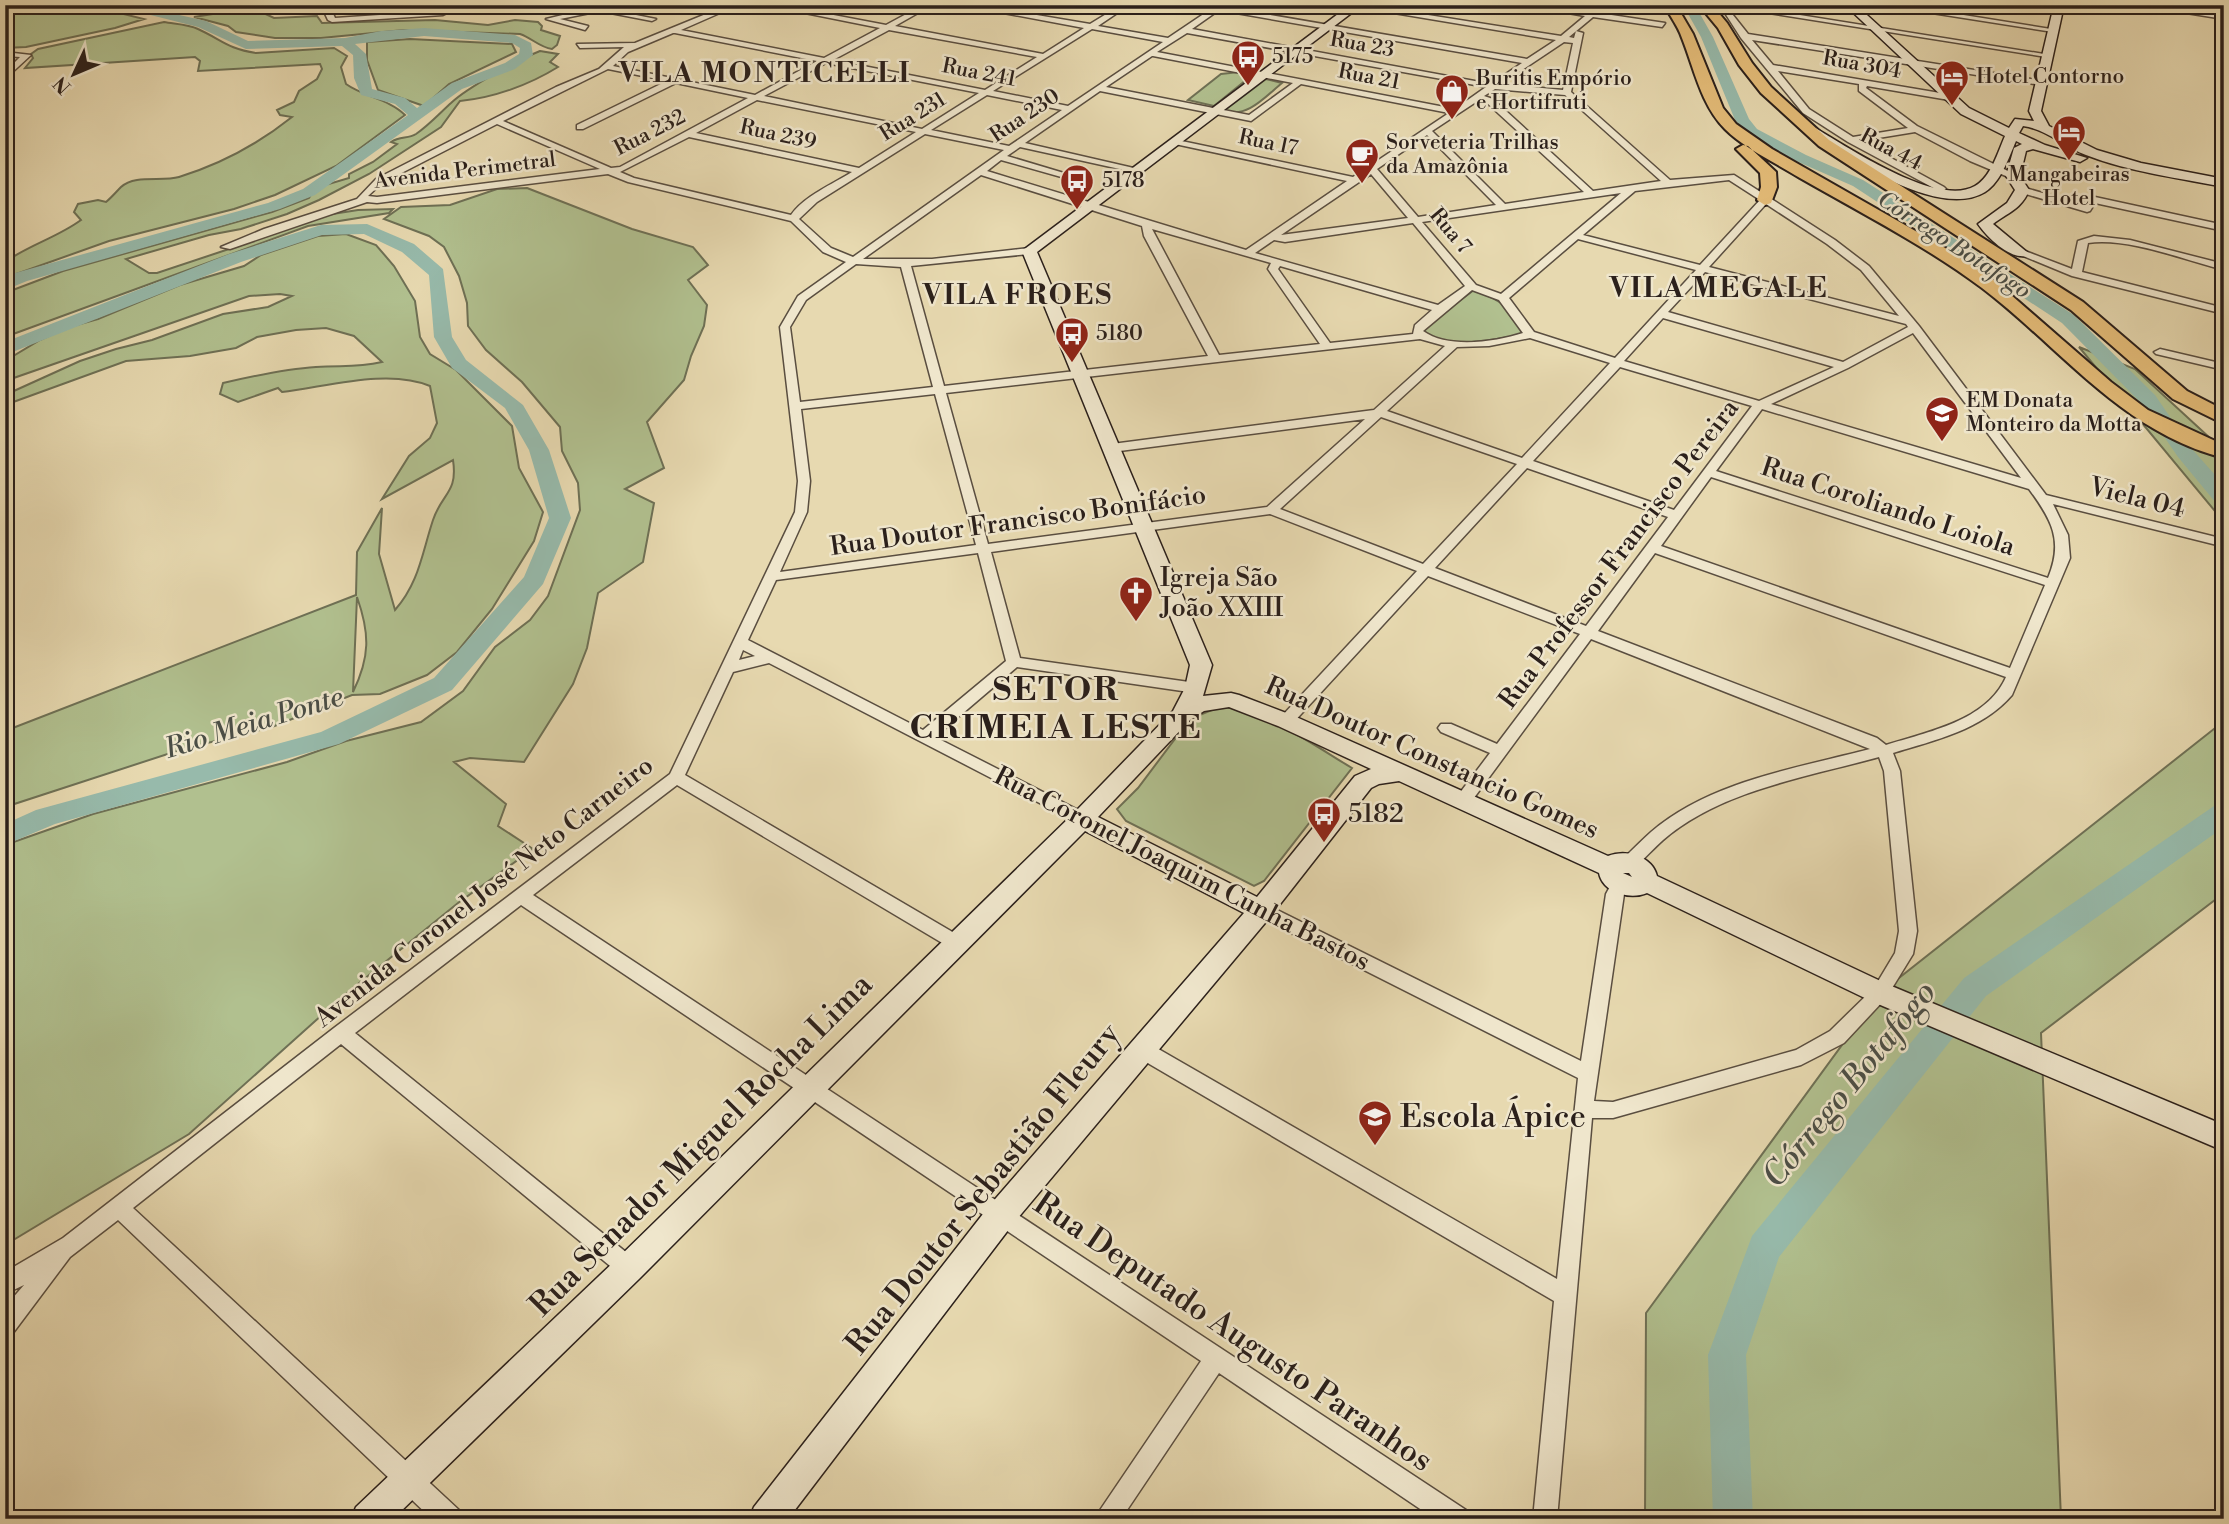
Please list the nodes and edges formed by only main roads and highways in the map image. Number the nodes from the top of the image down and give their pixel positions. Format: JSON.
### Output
{"nodes":[{"id":1,"x":1670,"y":5,"type":"edge"},
{"id":2,"x":1705,"y":5,"type":"edge"},
{"id":3,"x":1850,"y":5,"type":"edge"},
{"id":4,"x":1357,"y":6,"type":"edge"},
{"id":5,"x":2059,"y":7,"type":"edge"},
{"id":6,"x":1953,"y":101,"type":"junction"},
{"id":7,"x":1716,"y":109,"type":"junction"},
{"id":8,"x":2035,"y":111,"type":"junction"},
{"id":9,"x":2006,"y":115,"type":"junction"},
{"id":10,"x":2043,"y":126,"type":"junction"},
{"id":11,"x":1805,"y":127,"type":"junction"},
{"id":12,"x":2017,"y":128,"type":"junction"},
{"id":13,"x":2062,"y":140,"type":"junction"},
{"id":14,"x":2034,"y":145,"type":"junction"},
{"id":15,"x":2224,"y":186,"type":"edge"},
{"id":16,"x":1748,"y":190,"type":"road end"},
{"id":17,"x":1088,"y":205,"type":"joint"},
{"id":18,"x":1029,"y":251,"type":"joint"},
{"id":19,"x":2021,"y":253,"type":"joint"},
{"id":20,"x":2049,"y":287,"type":"junction"},
{"id":21,"x":2224,"y":418,"type":"edge"},
{"id":22,"x":2224,"y":452,"type":"edge"},
{"id":23,"x":1201,"y":665,"type":"junction"},
{"id":24,"x":1231,"y":700,"type":"junction"},
{"id":25,"x":1182,"y":715,"type":"junction"},
{"id":26,"x":1357,"y":754,"type":"junction"},
{"id":27,"x":1401,"y":772,"type":"junction"},
{"id":28,"x":1363,"y":782,"type":"junction"},
{"id":29,"x":1082,"y":820,"type":"junction"},
{"id":30,"x":1281,"y":881,"type":"junction"},
{"id":31,"x":1228,"y":895,"type":"junction"},
{"id":32,"x":1261,"y":910,"type":"junction"},
{"id":33,"x":2224,"y":1138,"type":"edge"},
{"id":34,"x":368,"y":1519,"type":"edge"},
{"id":35,"x":766,"y":1519,"type":"edge"}],
"edges":[{"from":1,"to":7,"type":"main road"},
{"from":2,"to":11,"type":"main road"},
{"from":3,"to":6,"type":"main road"},
{"from":4,"to":17,"type":"main road"},
{"from":5,"to":8,"type":"main road"},
{"from":6,"to":9,"type":"main road"},
{"from":6,"to":12,"type":"main road"},
{"from":7,"to":16,"type":"main road"},
{"from":7,"to":22,"type":"main road"},
{"from":8,"to":9,"type":"main road"},
{"from":8,"to":10,"type":"main road"},
{"from":9,"to":12,"type":"main road"},
{"from":10,"to":12,"type":"main road"},
{"from":10,"to":13,"type":"main road"},
{"from":11,"to":12,"type":"main road","name":"Rua 44"},
{"from":11,"to":20,"type":"main road"},
{"from":12,"to":14,"type":"main road"},
{"from":13,"to":14,"type":"main road"},
{"from":13,"to":15,"type":"main road"},
{"from":14,"to":15,"type":"main road"},
{"from":14,"to":19,"type":"main road"},
{"from":17,"to":18,"type":"main road"},
{"from":18,"to":23,"type":"main road","name":"Rua Doutor Constancio Gomes"},
{"from":19,"to":20,"type":"main road"},
{"from":20,"to":21,"type":"main road"},
{"from":23,"to":24,"type":"main road","name":"Rua Doutor Constancio Gomes"},
{"from":23,"to":25,"type":"main road"},
{"from":24,"to":25,"type":"main road","name":"Rua Doutor Constancio Gomes"},
{"from":24,"to":26,"type":"main road","name":"Rua Doutor Constancio Gomes"},
{"from":25,"to":29,"type":"main road","name":"Rua Senador Miguel Rocha Lima"},
{"from":26,"to":27,"type":"main road","name":"Rua Doutor Constancio Gomes"},
{"from":26,"to":28,"type":"main road"},
{"from":27,"to":28,"type":"main road"},
{"from":27,"to":33,"type":"main road","name":"Rua Doutor Constancio Gomes"},
{"from":28,"to":30,"type":"main road","name":"Rua Doutor Sebastião Fleury"},
{"from":29,"to":31,"type":"main road","name":"Rua Coronel Joaquim Cunha Bastos"},
{"from":29,"to":34,"type":"main road","name":"Rua Senador Miguel Rocha Lima"},
{"from":30,"to":31,"type":"main road"},
{"from":30,"to":32,"type":"main road","name":"Rua Doutor Sebastião Fleury"},
{"from":31,"to":32,"type":"main road","name":"Rua Coronel Joaquim Cunha Bastos"},
{"from":32,"to":35,"type":"main road","name":"Rua Doutor Sebastião Fleury"}]}
